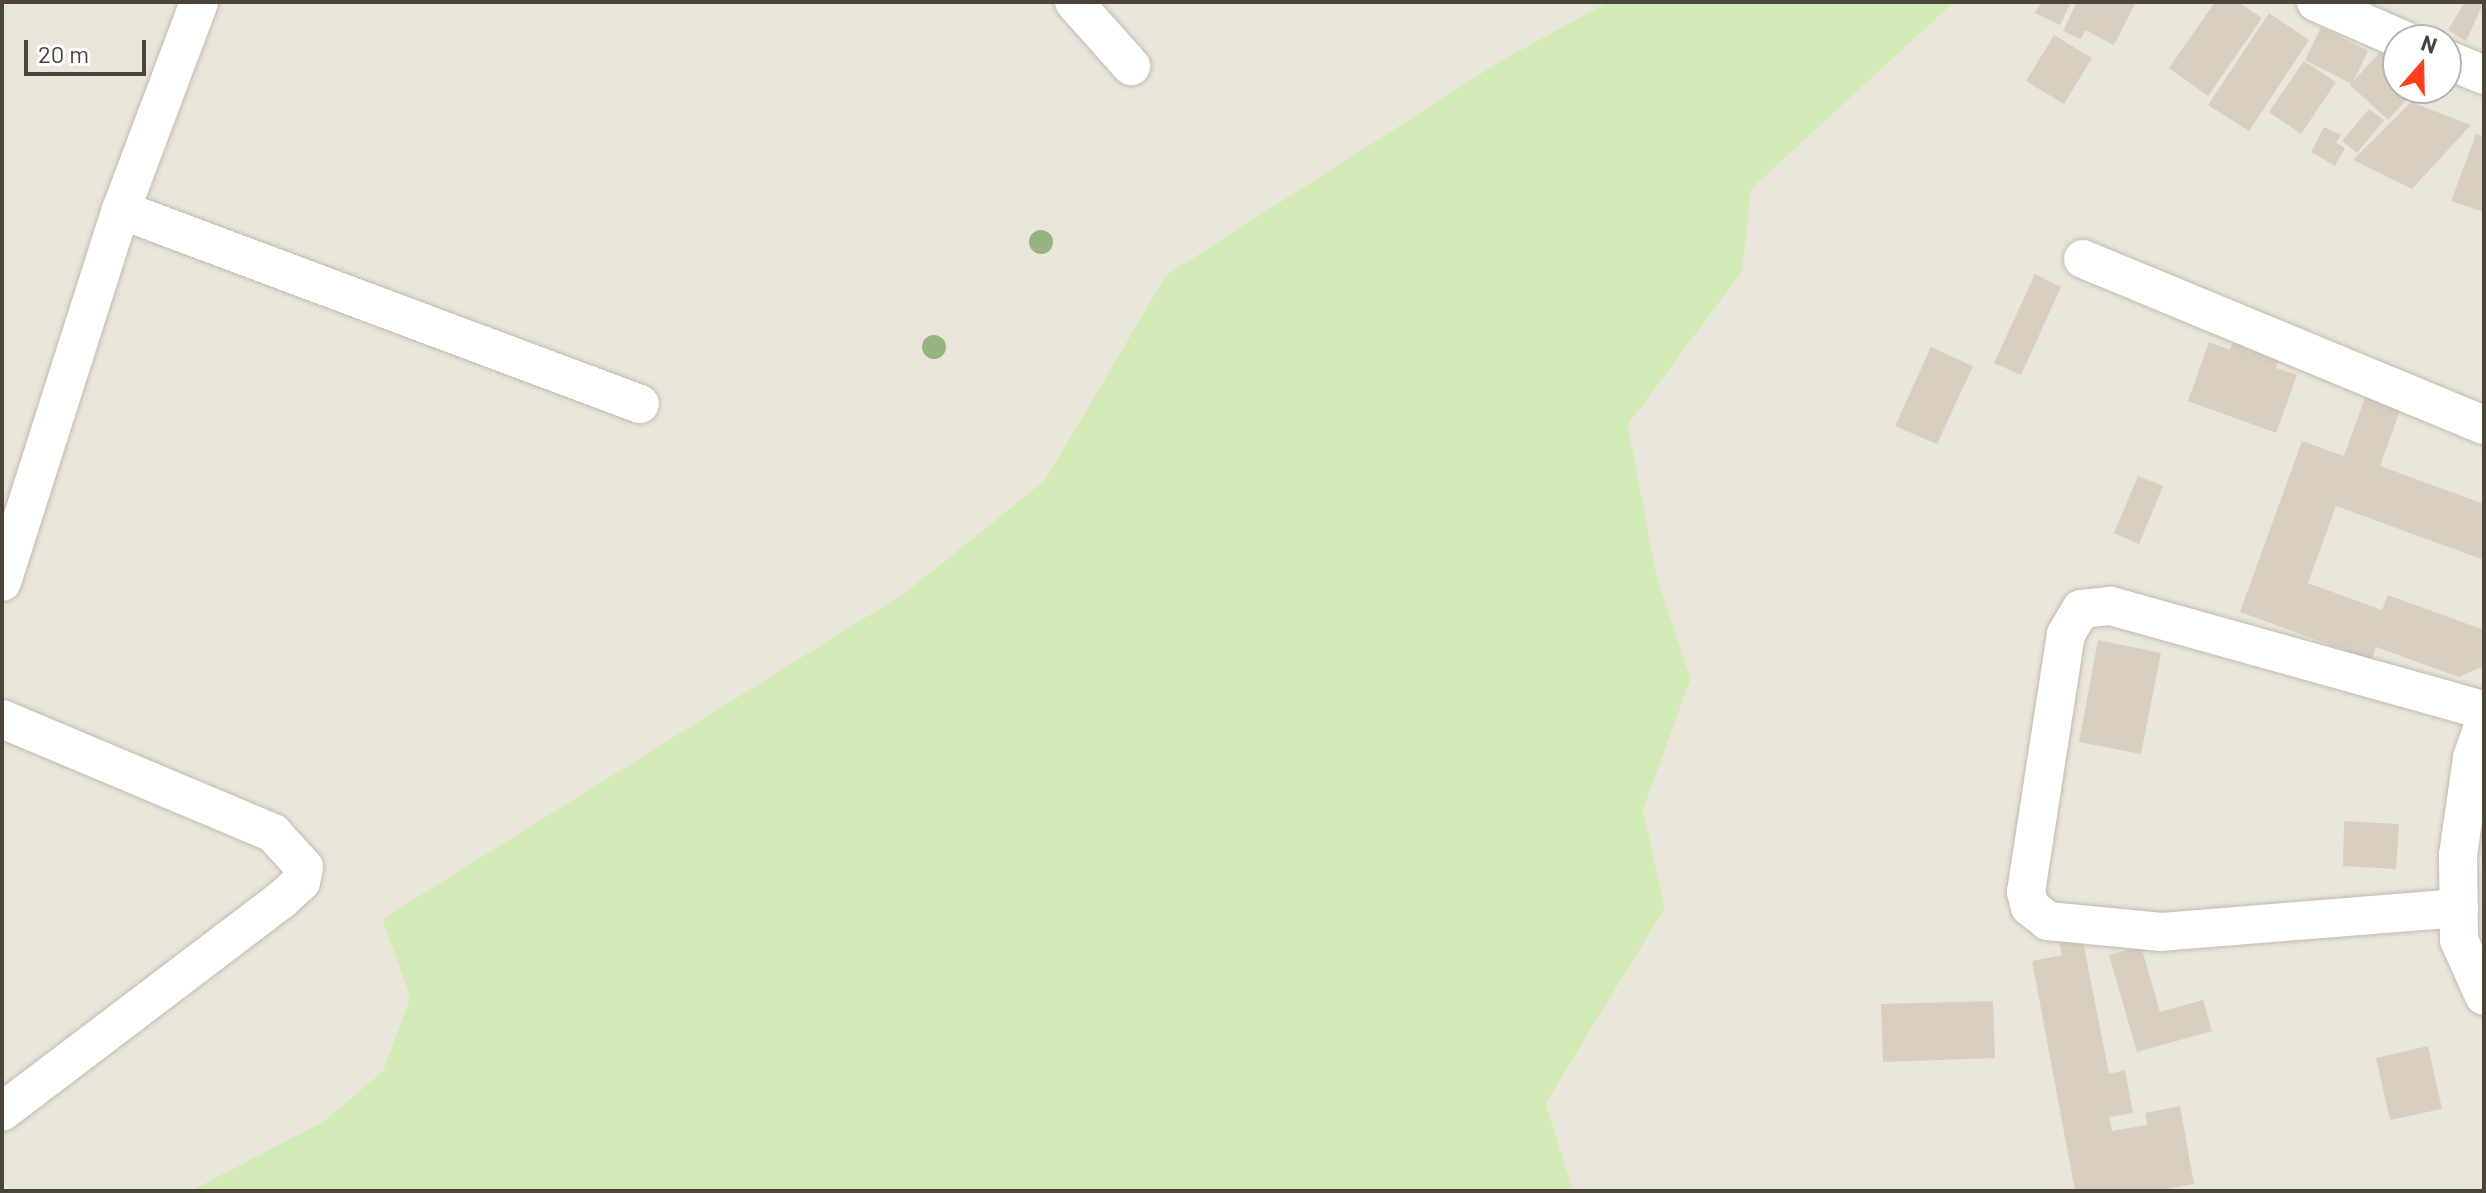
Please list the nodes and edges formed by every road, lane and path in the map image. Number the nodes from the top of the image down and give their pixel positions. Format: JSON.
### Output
{"nodes":[{"id":1,"x":199,"y":2,"type":"edge"},
{"id":2,"x":1074,"y":2,"type":"edge"},
{"id":3,"x":2316,"y":2,"type":"edge"},
{"id":4,"x":2382,"y":31,"type":"edge"},
{"id":5,"x":1131,"y":66,"type":"dead end"},
{"id":6,"x":2462,"y":66,"type":"edge"},
{"id":7,"x":2484,"y":75,"type":"edge"},
{"id":8,"x":121,"y":210,"type":"junction"},
{"id":9,"x":2083,"y":259,"type":"dead end"},
{"id":10,"x":640,"y":404,"type":"dead end"},
{"id":11,"x":2484,"y":425,"type":"edge"},
{"id":12,"x":2,"y":582,"type":"edge"},
{"id":13,"x":2484,"y":710,"type":"edge"},
{"id":14,"x":2,"y":719,"type":"edge"},
{"id":15,"x":2484,"y":723,"type":"edge"},
{"id":16,"x":2459,"y":908,"type":"junction"},
{"id":17,"x":2484,"y":996,"type":"edge"},
{"id":18,"x":2,"y":1112,"type":"edge"}],
"edges":[{"from":1,"to":8,"type":"street"},
{"from":2,"to":5,"type":"street"},
{"from":3,"to":4,"type":"street"},
{"from":6,"to":7,"type":"street"},
{"from":8,"to":10,"type":"street"},
{"from":8,"to":12,"type":"street"},
{"from":9,"to":11,"type":"street"},
{"from":13,"to":16,"type":"street"},
{"from":14,"to":18,"type":"street"},
{"from":15,"to":16,"type":"street"},
{"from":16,"to":17,"type":"street"}]}
